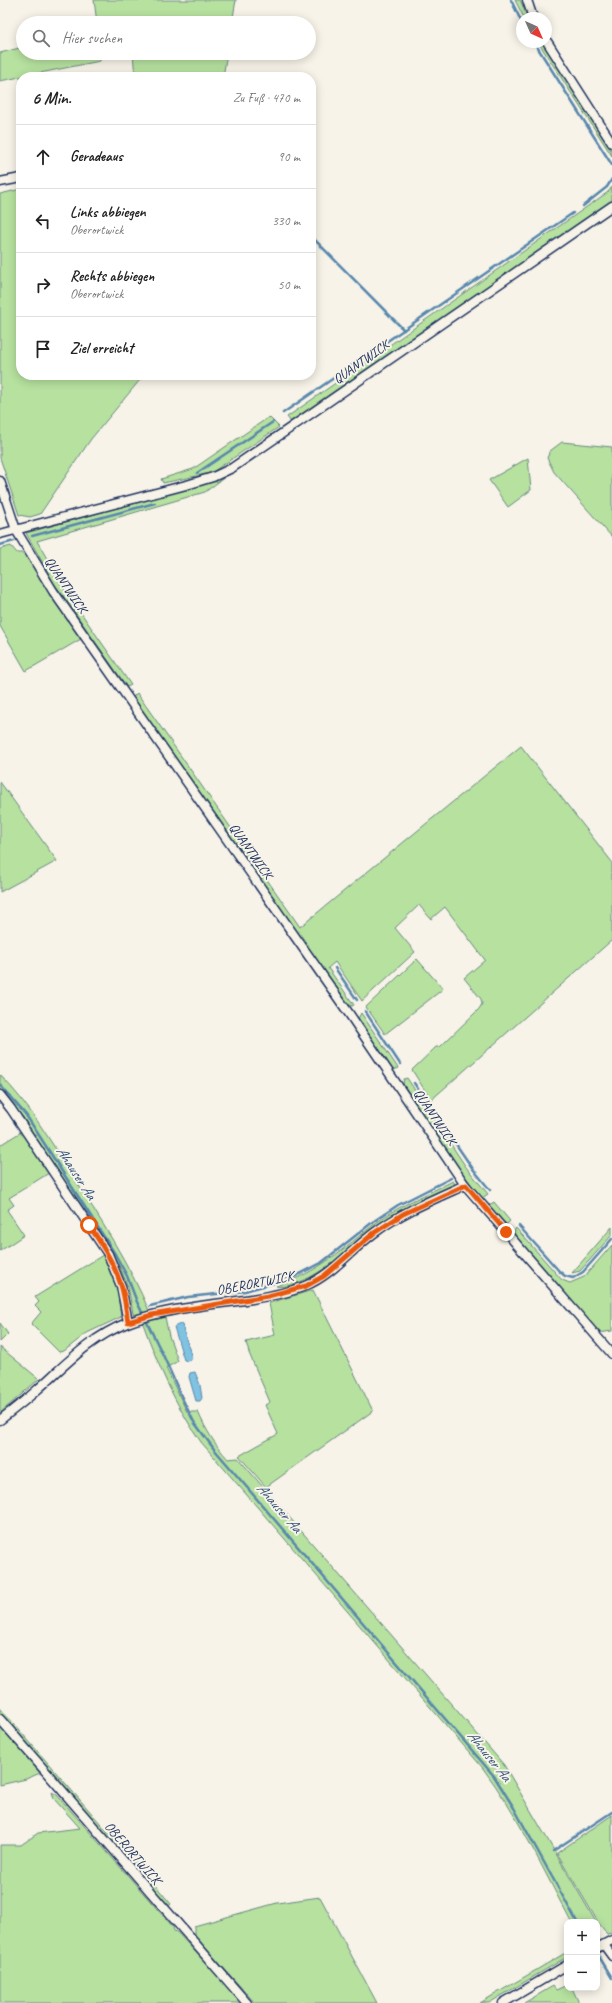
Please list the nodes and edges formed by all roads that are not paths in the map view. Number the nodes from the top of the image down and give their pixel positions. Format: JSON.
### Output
{"nodes":[{"id":1,"x":527,"y":0,"type":"edge"},
{"id":2,"x":531,"y":12,"type":"edge"},
{"id":3,"x":551,"y":48,"type":"edge"},
{"id":4,"x":612,"y":143,"type":"edge"},
{"id":5,"x":16,"y":179,"type":"edge"},
{"id":6,"x":0,"y":182,"type":"edge"},
{"id":7,"x":612,"y":206,"type":"edge"},
{"id":8,"x":0,"y":481,"type":"edge"},
{"id":9,"x":16,"y":530,"type":"junction"},
{"id":10,"x":0,"y":534,"type":"edge"},
{"id":11,"x":0,"y":1095,"type":"edge"},
{"id":12,"x":466,"y":1185,"type":"junction"},
{"id":13,"x":128,"y":1322,"type":"junction"},
{"id":14,"x":612,"y":1354,"type":"edge"},
{"id":15,"x":0,"y":1420,"type":"edge"},
{"id":16,"x":0,"y":1719,"type":"edge"},
{"id":17,"x":612,"y":1940,"type":"edge"},
{"id":18,"x":600,"y":1947,"type":"edge"},
{"id":19,"x":612,"y":1956,"type":"edge"},
{"id":20,"x":564,"y":1967,"type":"edge"},
{"id":21,"x":247,"y":2003,"type":"edge"},
{"id":22,"x":503,"y":2003,"type":"edge"}],
"edges":[{"from":1,"to":2,"type":"street"},
{"from":3,"to":4,"type":"street"},
{"from":5,"to":6,"type":"street"},
{"from":7,"to":9,"type":"street","name":"QUANTWICK"},
{"from":8,"to":9,"type":"street","name":"QUANTWICK"},
{"from":9,"to":10,"type":"street","name":"QUANTWICK"},
{"from":9,"to":12,"type":"street","name":"QUANTWICK"},
{"from":11,"to":13,"type":"street"},
{"from":12,"to":13,"type":"street","name":"OBERORTWICK"},
{"from":12,"to":14,"type":"street"},
{"from":13,"to":15,"type":"street","name":"OBERORTWICK"},
{"from":16,"to":21,"type":"street","name":"OBERORTWICK"},
{"from":17,"to":18,"type":"street"},
{"from":18,"to":19,"type":"street"},
{"from":20,"to":22,"type":"street"}]}
